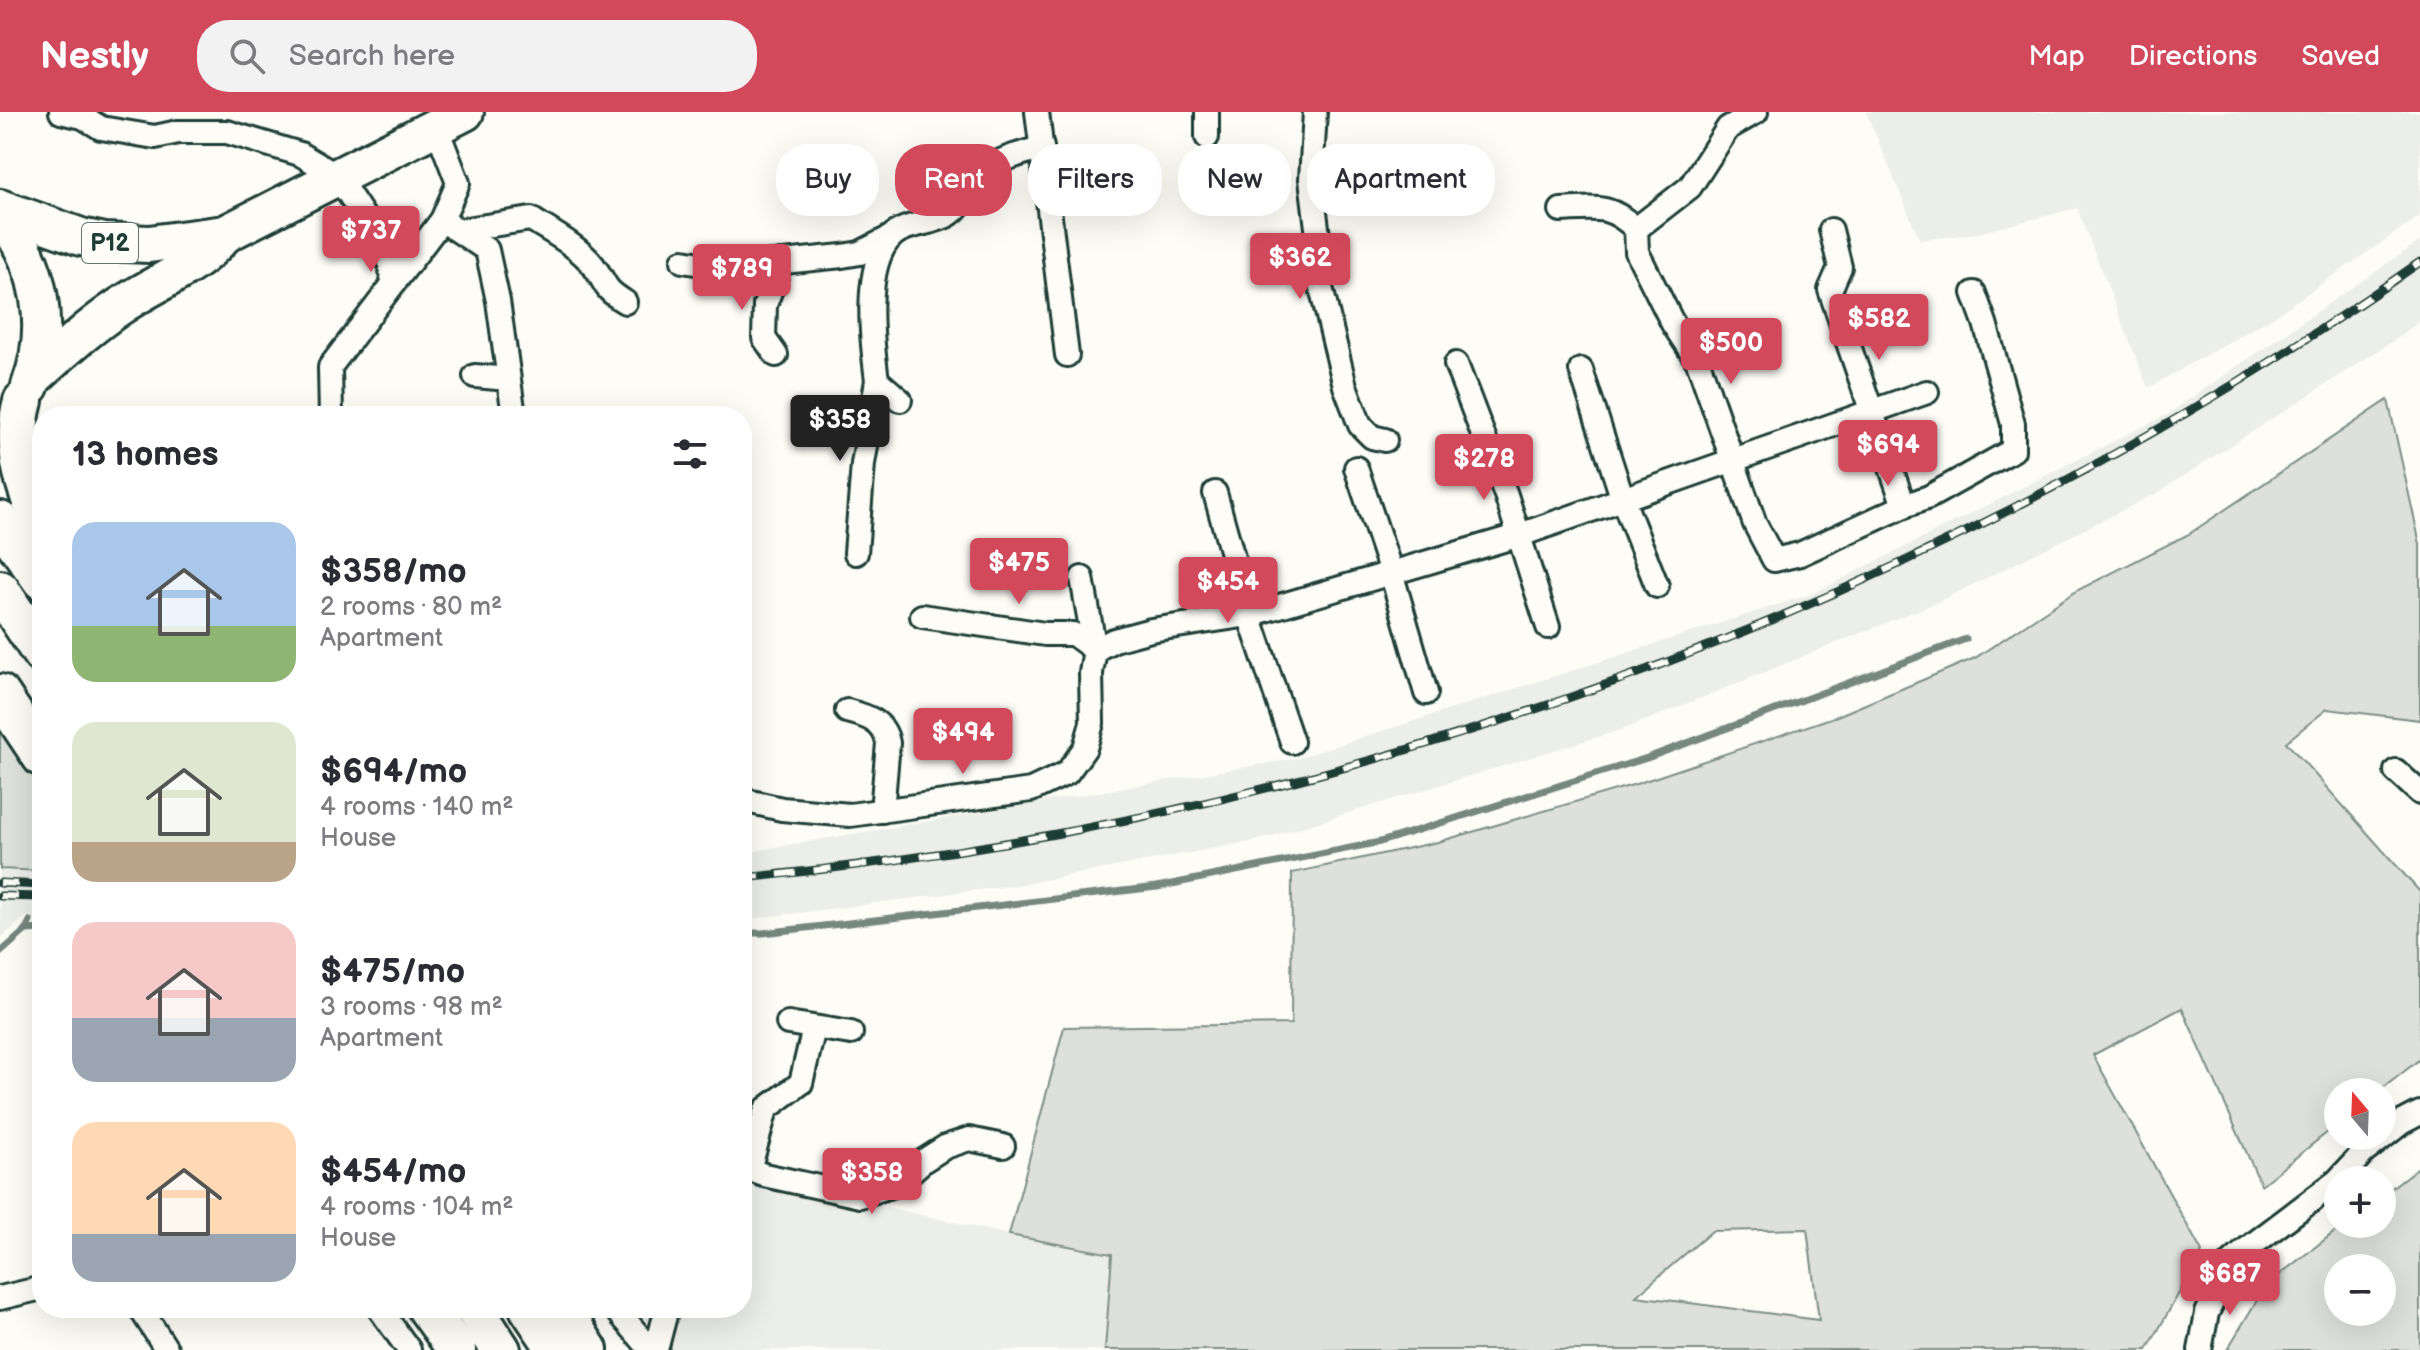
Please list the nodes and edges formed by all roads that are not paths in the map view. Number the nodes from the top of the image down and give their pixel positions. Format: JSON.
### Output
{"nodes":[{"id":1,"x":61,"y":112,"type":"edge"},
{"id":2,"x":1037,"y":112,"type":"edge"},
{"id":3,"x":1207,"y":112,"type":"edge"},
{"id":4,"x":1315,"y":112,"type":"edge"},
{"id":5,"x":1756,"y":112,"type":"edge"},
{"id":6,"x":450,"y":119,"type":"edge"},
{"id":7,"x":1207,"y":137,"type":"dead end"},
{"id":8,"x":1042,"y":144,"type":"edge"},
{"id":9,"x":1028,"y":152,"type":"edge"},
{"id":10,"x":337,"y":176,"type":"junction"},
{"id":11,"x":0,"y":208,"type":"edge"},
{"id":12,"x":1561,"y":210,"type":"dead end"},
{"id":13,"x":0,"y":215,"type":"edge"},
{"id":14,"x":1050,"y":216,"type":"edge"},
{"id":15,"x":451,"y":225,"type":"junction"},
{"id":16,"x":1636,"y":229,"type":"junction"},
{"id":17,"x":1831,"y":230,"type":"dead end"},
{"id":18,"x":225,"y":234,"type":"junction"},
{"id":19,"x":892,"y":236,"type":"junction"},
{"id":20,"x":683,"y":261,"type":"dead end"},
{"id":21,"x":781,"y":262,"type":"junction"},
{"id":22,"x":393,"y":281,"type":"junction"},
{"id":23,"x":1974,"y":293,"type":"dead end"},
{"id":24,"x":625,"y":302,"type":"dead end"},
{"id":25,"x":776,"y":355,"type":"dead end"},
{"id":26,"x":1067,"y":355,"type":"dead end"},
{"id":27,"x":1456,"y":364,"type":"dead end"},
{"id":28,"x":1581,"y":370,"type":"dead end"},
{"id":29,"x":475,"y":376,"type":"dead end"},
{"id":30,"x":508,"y":379,"type":"junction"},
{"id":31,"x":877,"y":380,"type":"junction"},
{"id":32,"x":28,"y":390,"type":"junction"},
{"id":33,"x":1927,"y":392,"type":"dead end"},
{"id":34,"x":900,"y":400,"type":"dead end"},
{"id":35,"x":331,"y":406,"type":"edge"},
{"id":36,"x":512,"y":406,"type":"edge"},
{"id":37,"x":1872,"y":412,"type":"junction"},
{"id":38,"x":0,"y":434,"type":"edge"},
{"id":39,"x":1385,"y":440,"type":"dead end"},
{"id":40,"x":1732,"y":460,"type":"junction"},
{"id":41,"x":1356,"y":468,"type":"dead end"},
{"id":42,"x":1215,"y":493,"type":"dead end"},
{"id":43,"x":32,"y":495,"type":"edge"},
{"id":44,"x":1623,"y":500,"type":"junction"},
{"id":45,"x":1904,"y":506,"type":"junction"},
{"id":46,"x":0,"y":521,"type":"edge"},
{"id":47,"x":1520,"y":535,"type":"junction"},
{"id":48,"x":856,"y":553,"type":"dead end"},
{"id":49,"x":32,"y":566,"type":"edge"},
{"id":50,"x":1391,"y":572,"type":"junction"},
{"id":51,"x":1082,"y":578,"type":"dead end"},
{"id":52,"x":1657,"y":586,"type":"dead end"},
{"id":53,"x":0,"y":590,"type":"edge"},
{"id":54,"x":1249,"y":615,"type":"junction"},
{"id":55,"x":922,"y":616,"type":"dead end"},
{"id":56,"x":1548,"y":627,"type":"dead end"},
{"id":57,"x":32,"y":639,"type":"edge"},
{"id":58,"x":1095,"y":650,"type":"junction"},
{"id":59,"x":1426,"y":693,"type":"dead end"},
{"id":60,"x":0,"y":694,"type":"edge"},
{"id":61,"x":847,"y":711,"type":"dead end"},
{"id":62,"x":32,"y":742,"type":"edge"},
{"id":63,"x":1292,"y":742,"type":"dead end"},
{"id":64,"x":2396,"y":771,"type":"dead end"},
{"id":65,"x":2420,"y":793,"type":"edge"},
{"id":66,"x":752,"y":802,"type":"edge"},
{"id":67,"x":882,"y":811,"type":"junction"},
{"id":68,"x":788,"y":1023,"type":"dead end"},
{"id":69,"x":814,"y":1028,"type":"junction"},
{"id":70,"x":851,"y":1033,"type":"dead end"},
{"id":71,"x":2420,"y":1113,"type":"edge"},
{"id":72,"x":1003,"y":1146,"type":"dead end"},
{"id":73,"x":752,"y":1148,"type":"edge"},
{"id":74,"x":752,"y":1171,"type":"edge"},
{"id":75,"x":32,"y":1290,"type":"edge"},
{"id":76,"x":0,"y":1298,"type":"edge"},
{"id":77,"x":146,"y":1318,"type":"edge"},
{"id":78,"x":384,"y":1318,"type":"edge"},
{"id":79,"x":434,"y":1318,"type":"edge"},
{"id":80,"x":480,"y":1318,"type":"edge"},
{"id":81,"x":536,"y":1318,"type":"edge"},
{"id":82,"x":567,"y":1318,"type":"edge"},
{"id":83,"x":624,"y":1318,"type":"edge"},
{"id":84,"x":664,"y":1318,"type":"edge"},
{"id":85,"x":399,"y":1346,"type":"edge"},
{"id":86,"x":167,"y":1350,"type":"edge"},
{"id":87,"x":457,"y":1350,"type":"edge"},
{"id":88,"x":501,"y":1350,"type":"edge"},
{"id":89,"x":557,"y":1350,"type":"edge"},
{"id":90,"x":588,"y":1350,"type":"edge"},
{"id":91,"x":653,"y":1350,"type":"edge"},
{"id":92,"x":2200,"y":1350,"type":"edge"}],
"edges":[{"from":1,"to":10,"type":"street"},
{"from":2,"to":8,"type":"street"},
{"from":3,"to":7,"type":"street"},
{"from":4,"to":39,"type":"street"},
{"from":5,"to":16,"type":"street"},
{"from":6,"to":10,"type":"main road","number":"P12"},
{"from":6,"to":15,"type":"street"},
{"from":9,"to":19,"type":"street"},
{"from":10,"to":18,"type":"main road","number":"P12"},
{"from":10,"to":22,"type":"street"},
{"from":11,"to":18,"type":"main road","number":"P12"},
{"from":12,"to":16,"type":"street"},
{"from":13,"to":32,"type":"main road","number":"P12"},
{"from":14,"to":26,"type":"street"},
{"from":15,"to":22,"type":"street"},
{"from":15,"to":24,"type":"street"},
{"from":15,"to":30,"type":"street"},
{"from":16,"to":40,"type":"street"},
{"from":17,"to":37,"type":"street"},
{"from":18,"to":32,"type":"main road","number":"P12"},
{"from":19,"to":21,"type":"street"},
{"from":19,"to":31,"type":"street"},
{"from":20,"to":21,"type":"street"},
{"from":21,"to":25,"type":"street"},
{"from":22,"to":35,"type":"street"},
{"from":23,"to":45,"type":"street"},
{"from":27,"to":47,"type":"street"},
{"from":28,"to":44,"type":"street"},
{"from":29,"to":30,"type":"street"},
{"from":30,"to":36,"type":"street"},
{"from":31,"to":34,"type":"street"},
{"from":31,"to":48,"type":"street"},
{"from":32,"to":38,"type":"main road","number":"P12"},
{"from":32,"to":43,"type":"highway"},
{"from":33,"to":37,"type":"street"},
{"from":37,"to":40,"type":"street"},
{"from":37,"to":45,"type":"street"},
{"from":40,"to":44,"type":"street"},
{"from":40,"to":45,"type":"street"},
{"from":41,"to":50,"type":"street"},
{"from":42,"to":54,"type":"street"},
{"from":44,"to":47,"type":"street"},
{"from":44,"to":52,"type":"street"},
{"from":46,"to":49,"type":"highway"},
{"from":47,"to":50,"type":"street"},
{"from":47,"to":56,"type":"street"},
{"from":50,"to":54,"type":"street"},
{"from":50,"to":59,"type":"street"},
{"from":51,"to":58,"type":"street"},
{"from":53,"to":57,"type":"highway"},
{"from":54,"to":58,"type":"street"},
{"from":54,"to":63,"type":"street"},
{"from":55,"to":58,"type":"street"},
{"from":58,"to":67,"type":"street"},
{"from":60,"to":62,"type":"highway"},
{"from":61,"to":67,"type":"street"},
{"from":64,"to":65,"type":"street"},
{"from":66,"to":67,"type":"street"},
{"from":68,"to":69,"type":"street"},
{"from":69,"to":70,"type":"street"},
{"from":69,"to":73,"type":"street"},
{"from":71,"to":92,"type":"street"},
{"from":72,"to":74,"type":"street"},
{"from":75,"to":76,"type":"street"},
{"from":77,"to":86,"type":"street"},
{"from":78,"to":85,"type":"street"},
{"from":79,"to":87,"type":"highway"},
{"from":80,"to":88,"type":"highway"},
{"from":81,"to":89,"type":"highway"},
{"from":82,"to":90,"type":"highway"},
{"from":83,"to":91,"type":"street"},
{"from":84,"to":91,"type":"street"}]}
